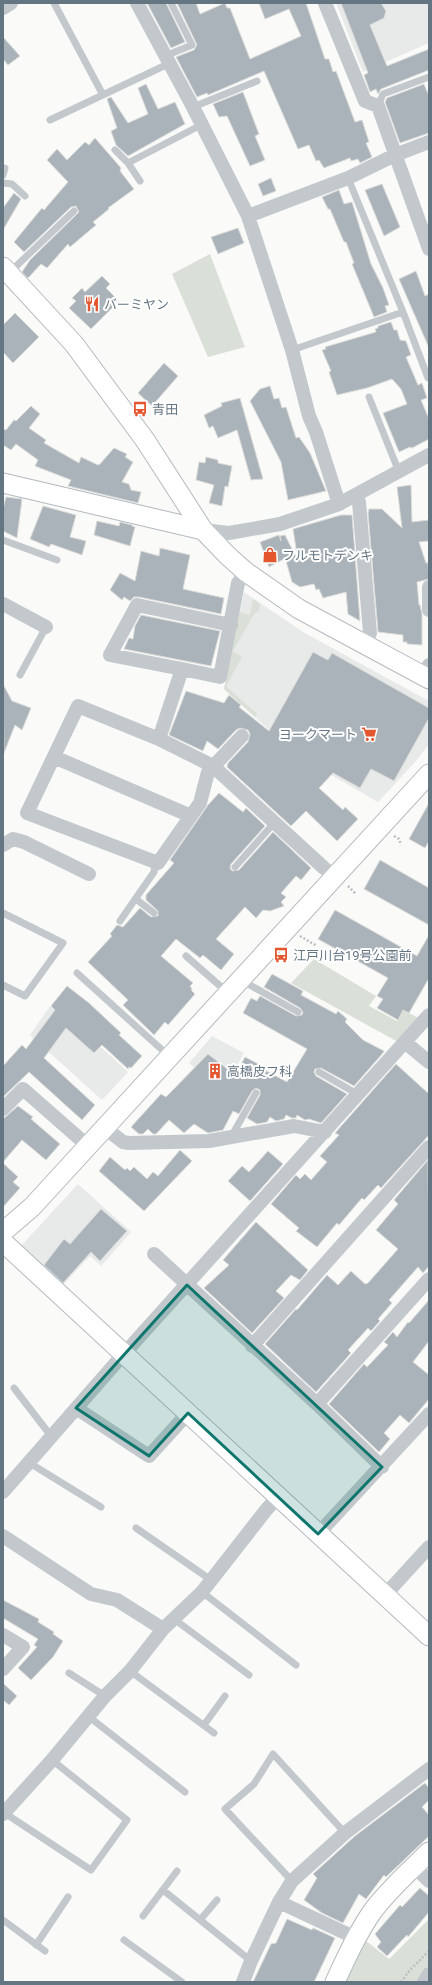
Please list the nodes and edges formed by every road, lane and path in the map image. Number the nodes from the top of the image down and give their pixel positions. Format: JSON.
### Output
{"nodes":[{"id":1,"x":11,"y":3,"type":"edge"},
{"id":2,"x":54,"y":3,"type":"edge"},
{"id":3,"x":137,"y":3,"type":"edge"},
{"id":4,"x":171,"y":3,"type":"edge"},
{"id":5,"x":325,"y":3,"type":"edge"},
{"id":6,"x":3,"y":8,"type":"edge"},
{"id":7,"x":167,"y":60,"type":"junction"},
{"id":8,"x":429,"y":77,"type":"edge"},
{"id":9,"x":257,"y":82,"type":"dead end"},
{"id":10,"x":103,"y":95,"type":"junction"},
{"id":11,"x":378,"y":106,"type":"junction"},
{"id":12,"x":193,"y":107,"type":"junction"},
{"id":13,"x":50,"y":120,"type":"dead end"},
{"id":14,"x":201,"y":125,"type":"junction"},
{"id":15,"x":429,"y":142,"type":"edge"},
{"id":16,"x":115,"y":150,"type":"dead end"},
{"id":17,"x":395,"y":155,"type":"junction"},
{"id":18,"x":128,"y":163,"type":"junction"},
{"id":19,"x":348,"y":178,"type":"junction"},
{"id":20,"x":140,"y":181,"type":"dead end"},
{"id":21,"x":3,"y":183,"type":"edge"},
{"id":22,"x":26,"y":196,"type":"dead end"},
{"id":23,"x":74,"y":211,"type":"dead end"},
{"id":24,"x":248,"y":216,"type":"junction"},
{"id":25,"x":429,"y":249,"type":"edge"},
{"id":26,"x":6,"y":270,"type":"edge"},
{"id":27,"x":403,"y":312,"type":"junction"},
{"id":28,"x":292,"y":350,"type":"junction"},
{"id":29,"x":428,"y":378,"type":"edge"},
{"id":30,"x":369,"y":397,"type":"dead end"},
{"id":31,"x":429,"y":455,"type":"edge"},
{"id":32,"x":399,"y":472,"type":"junction"},
{"id":33,"x":3,"y":483,"type":"edge"},
{"id":34,"x":356,"y":495,"type":"junction"},
{"id":35,"x":339,"y":504,"type":"junction"},
{"id":36,"x":203,"y":530,"type":"junction"},
{"id":37,"x":3,"y":540,"type":"edge"},
{"id":38,"x":57,"y":560,"type":"dead end"},
{"id":39,"x":246,"y":572,"type":"junction"},
{"id":40,"x":429,"y":588,"type":"edge"},
{"id":41,"x":3,"y":604,"type":"edge"},
{"id":42,"x":429,"y":610,"type":"edge"},
{"id":43,"x":231,"y":625,"type":"junction"},
{"id":44,"x":46,"y":627,"type":"joint"},
{"id":45,"x":365,"y":646,"type":"junction"},
{"id":46,"x":182,"y":669,"type":"junction"},
{"id":47,"x":427,"y":673,"type":"edge"},
{"id":48,"x":20,"y":675,"type":"dead end"},
{"id":49,"x":242,"y":736,"type":"dead end"},
{"id":50,"x":159,"y":739,"type":"junction"},
{"id":51,"x":54,"y":757,"type":"junction"},
{"id":52,"x":213,"y":766,"type":"junction"},
{"id":53,"x":429,"y":774,"type":"edge"},
{"id":54,"x":191,"y":816,"type":"junction"},
{"id":55,"x":275,"y":822,"type":"junction"},
{"id":56,"x":394,"y":836,"type":"dead end"},
{"id":57,"x":3,"y":845,"type":"edge"},
{"id":58,"x":402,"y":845,"type":"dead end"},
{"id":59,"x":154,"y":863,"type":"junction"},
{"id":60,"x":235,"y":867,"type":"dead end"},
{"id":61,"x":89,"y":874,"type":"dead end"},
{"id":62,"x":342,"y":881,"type":"junction"},
{"id":63,"x":356,"y":894,"type":"dead end"},
{"id":64,"x":136,"y":899,"type":"junction"},
{"id":65,"x":154,"y":913,"type":"dead end"},
{"id":66,"x":3,"y":914,"type":"edge"},
{"id":67,"x":120,"y":921,"type":"dead end"},
{"id":68,"x":300,"y":936,"type":"dead end"},
{"id":69,"x":317,"y":946,"type":"dead end"},
{"id":70,"x":186,"y":956,"type":"dead end"},
{"id":71,"x":77,"y":973,"type":"dead end"},
{"id":72,"x":3,"y":985,"type":"edge"},
{"id":73,"x":235,"y":987,"type":"junction"},
{"id":74,"x":298,"y":1012,"type":"dead end"},
{"id":75,"x":429,"y":1015,"type":"edge"},
{"id":76,"x":406,"y":1043,"type":"junction"},
{"id":77,"x":170,"y":1057,"type":"junction"},
{"id":78,"x":429,"y":1062,"type":"edge"},
{"id":79,"x":319,"y":1072,"type":"dead end"},
{"id":80,"x":256,"y":1093,"type":"dead end"},
{"id":81,"x":359,"y":1095,"type":"junction"},
{"id":82,"x":3,"y":1109,"type":"edge"},
{"id":83,"x":105,"y":1128,"type":"junction"},
{"id":84,"x":325,"y":1132,"type":"junction"},
{"id":85,"x":231,"y":1138,"type":"junction"},
{"id":86,"x":88,"y":1146,"type":"junction"},
{"id":87,"x":429,"y":1147,"type":"edge"},
{"id":88,"x":3,"y":1232,"type":"edge"},
{"id":89,"x":3,"y":1242,"type":"edge"},
{"id":90,"x":154,"y":1254,"type":"dead end"},
{"id":91,"x":429,"y":1279,"type":"edge"},
{"id":92,"x":187,"y":1285,"type":"junction"},
{"id":93,"x":252,"y":1346,"type":"junction"},
{"id":94,"x":123,"y":1354,"type":"junction"},
{"id":95,"x":14,"y":1388,"type":"dead end"},
{"id":96,"x":317,"y":1404,"type":"junction"},
{"id":97,"x":76,"y":1408,"type":"junction"},
{"id":98,"x":188,"y":1413,"type":"junction"},
{"id":99,"x":429,"y":1414,"type":"edge"},
{"id":100,"x":51,"y":1436,"type":"junction"},
{"id":101,"x":28,"y":1462,"type":"junction"},
{"id":102,"x":382,"y":1467,"type":"junction"},
{"id":103,"x":5,"y":1485,"type":"edge"},
{"id":104,"x":278,"y":1497,"type":"junction"},
{"id":105,"x":100,"y":1507,"type":"dead end"},
{"id":106,"x":136,"y":1528,"type":"dead end"},
{"id":107,"x":318,"y":1534,"type":"junction"},
{"id":108,"x":3,"y":1536,"type":"edge"},
{"id":109,"x":429,"y":1547,"type":"edge"},
{"id":110,"x":211,"y":1580,"type":"junction"},
{"id":111,"x":202,"y":1592,"type":"junction"},
{"id":112,"x":385,"y":1595,"type":"junction"},
{"id":113,"x":174,"y":1620,"type":"junction"},
{"id":114,"x":163,"y":1629,"type":"junction"},
{"id":115,"x":3,"y":1635,"type":"edge"},
{"id":116,"x":429,"y":1636,"type":"edge"},
{"id":117,"x":296,"y":1665,"type":"dead end"},
{"id":118,"x":3,"y":1669,"type":"edge"},
{"id":119,"x":130,"y":1671,"type":"junction"},
{"id":120,"x":69,"y":1673,"type":"dead end"},
{"id":121,"x":249,"y":1675,"type":"dead end"},
{"id":122,"x":105,"y":1696,"type":"junction"},
{"id":123,"x":225,"y":1696,"type":"dead end"},
{"id":124,"x":88,"y":1716,"type":"junction"},
{"id":125,"x":204,"y":1726,"type":"junction"},
{"id":126,"x":214,"y":1733,"type":"dead end"},
{"id":127,"x":52,"y":1760,"type":"junction"},
{"id":128,"x":429,"y":1769,"type":"edge"},
{"id":129,"x":185,"y":1792,"type":"dead end"},
{"id":130,"x":3,"y":1813,"type":"edge"},
{"id":131,"x":345,"y":1833,"type":"junction"},
{"id":132,"x":429,"y":1852,"type":"edge"},
{"id":133,"x":414,"y":1866,"type":"junction"},
{"id":134,"x":177,"y":1871,"type":"dead end"},
{"id":135,"x":292,"y":1881,"type":"junction"},
{"id":136,"x":429,"y":1881,"type":"edge"},
{"id":137,"x":163,"y":1890,"type":"junction"},
{"id":138,"x":68,"y":1897,"type":"dead end"},
{"id":139,"x":217,"y":1900,"type":"dead end"},
{"id":140,"x":280,"y":1902,"type":"junction"},
{"id":141,"x":143,"y":1916,"type":"dead end"},
{"id":142,"x":3,"y":1920,"type":"edge"},
{"id":143,"x":200,"y":1920,"type":"junction"},
{"id":144,"x":356,"y":1938,"type":"junction"},
{"id":145,"x":124,"y":1940,"type":"dead end"},
{"id":146,"x":36,"y":1945,"type":"junction"},
{"id":147,"x":45,"y":1951,"type":"dead end"},
{"id":148,"x":429,"y":1951,"type":"edge"},
{"id":149,"x":251,"y":1961,"type":"junction"},
{"id":150,"x":429,"y":1974,"type":"edge"},
{"id":151,"x":182,"y":1982,"type":"edge"},
{"id":152,"x":244,"y":1982,"type":"edge"},
{"id":153,"x":335,"y":1982,"type":"edge"},
{"id":154,"x":401,"y":1982,"type":"edge"},
{"id":155,"x":424,"y":1982,"type":"edge"}],
"edges":[{"from":1,"to":6,"type":"street"},
{"from":2,"to":10,"type":"lane"},
{"from":3,"to":7,"type":"street"},
{"from":4,"to":7,"type":"lane"},
{"from":5,"to":11,"type":"street"},
{"from":7,"to":10,"type":"lane"},
{"from":7,"to":12,"type":"street"},
{"from":8,"to":11,"type":"lane"},
{"from":9,"to":12,"type":"lane"},
{"from":10,"to":13,"type":"lane"},
{"from":11,"to":17,"type":"street"},
{"from":12,"to":14,"type":"street"},
{"from":14,"to":18,"type":"lane"},
{"from":14,"to":24,"type":"street"},
{"from":15,"to":17,"type":"street"},
{"from":16,"to":18,"type":"lane"},
{"from":17,"to":19,"type":"street"},
{"from":17,"to":25,"type":"street"},
{"from":18,"to":20,"type":"lane"},
{"from":19,"to":24,"type":"street"},
{"from":19,"to":27,"type":"lane"},
{"from":21,"to":22,"type":"lane"},
{"from":23,"to":26,"type":"lane"},
{"from":24,"to":28,"type":"street"},
{"from":26,"to":36,"type":"street"},
{"from":27,"to":28,"type":"lane"},
{"from":27,"to":29,"type":"lane"},
{"from":28,"to":35,"type":"street"},
{"from":30,"to":32,"type":"lane"},
{"from":31,"to":32,"type":"street"},
{"from":32,"to":34,"type":"street"},
{"from":33,"to":36,"type":"street"},
{"from":34,"to":35,"type":"street"},
{"from":34,"to":45,"type":"street"},
{"from":35,"to":36,"type":"street"},
{"from":36,"to":39,"type":"street"},
{"from":37,"to":38,"type":"lane"},
{"from":39,"to":43,"type":"street"},
{"from":39,"to":45,"type":"street"},
{"from":40,"to":42,"type":"street"},
{"from":41,"to":44,"type":"street"},
{"from":43,"to":46,"type":"street"},
{"from":43,"to":46,"type":"street"},
{"from":44,"to":48,"type":"lane"},
{"from":45,"to":47,"type":"street"},
{"from":46,"to":50,"type":"street"},
{"from":49,"to":52,"type":"street"},
{"from":50,"to":51,"type":"street"},
{"from":50,"to":52,"type":"street"},
{"from":51,"to":54,"type":"street"},
{"from":51,"to":59,"type":"street"},
{"from":52,"to":54,"type":"street"},
{"from":52,"to":55,"type":"street"},
{"from":53,"to":62,"type":"street"},
{"from":54,"to":59,"type":"street"},
{"from":55,"to":60,"type":"lane"},
{"from":55,"to":62,"type":"street"},
{"from":56,"to":58,"type":"path"},
{"from":57,"to":61,"type":"street"},
{"from":59,"to":64,"type":"lane"},
{"from":62,"to":63,"type":"path"},
{"from":62,"to":73,"type":"street"},
{"from":64,"to":65,"type":"lane"},
{"from":64,"to":67,"type":"lane"},
{"from":66,"to":72,"type":"lane"},
{"from":68,"to":69,"type":"path"},
{"from":70,"to":73,"type":"lane"},
{"from":71,"to":77,"type":"lane"},
{"from":73,"to":74,"type":"lane"},
{"from":73,"to":77,"type":"street"},
{"from":75,"to":76,"type":"street"},
{"from":76,"to":78,"type":"street"},
{"from":76,"to":81,"type":"street"},
{"from":77,"to":83,"type":"street"},
{"from":79,"to":81,"type":"lane"},
{"from":80,"to":85,"type":"lane"},
{"from":81,"to":84,"type":"street"},
{"from":82,"to":86,"type":"street"},
{"from":83,"to":85,"type":"street"},
{"from":83,"to":86,"type":"street"},
{"from":84,"to":85,"type":"street"},
{"from":84,"to":92,"type":"street"},
{"from":86,"to":88,"type":"street"},
{"from":87,"to":93,"type":"street"},
{"from":89,"to":94,"type":"street"},
{"from":90,"to":92,"type":"street"},
{"from":91,"to":96,"type":"street"},
{"from":92,"to":93,"type":"street"},
{"from":92,"to":94,"type":"street"},
{"from":93,"to":96,"type":"street"},
{"from":94,"to":97,"type":"street"},
{"from":94,"to":98,"type":"street"},
{"from":95,"to":100,"type":"lane"},
{"from":96,"to":102,"type":"street"},
{"from":97,"to":98,"type":"street"},
{"from":97,"to":100,"type":"street"},
{"from":98,"to":104,"type":"street"},
{"from":99,"to":102,"type":"street"},
{"from":100,"to":101,"type":"street"},
{"from":101,"to":103,"type":"street"},
{"from":101,"to":105,"type":"lane"},
{"from":102,"to":107,"type":"street"},
{"from":104,"to":107,"type":"street"},
{"from":104,"to":110,"type":"street"},
{"from":106,"to":110,"type":"lane"},
{"from":107,"to":112,"type":"street"},
{"from":108,"to":114,"type":"street"},
{"from":109,"to":112,"type":"street"},
{"from":110,"to":111,"type":"street"},
{"from":111,"to":113,"type":"street"},
{"from":111,"to":117,"type":"lane"},
{"from":112,"to":116,"type":"street"},
{"from":113,"to":114,"type":"street"},
{"from":113,"to":121,"type":"lane"},
{"from":114,"to":119,"type":"street"},
{"from":115,"to":118,"type":"street"},
{"from":119,"to":122,"type":"street"},
{"from":119,"to":125,"type":"lane"},
{"from":120,"to":122,"type":"lane"},
{"from":122,"to":124,"type":"street"},
{"from":123,"to":125,"type":"lane"},
{"from":124,"to":127,"type":"street"},
{"from":124,"to":129,"type":"lane"},
{"from":125,"to":126,"type":"lane"},
{"from":127,"to":130,"type":"street"},
{"from":127,"to":130,"type":"lane"},
{"from":128,"to":131,"type":"street"},
{"from":131,"to":135,"type":"street"},
{"from":131,"to":135,"type":"lane"},
{"from":132,"to":133,"type":"street"},
{"from":133,"to":136,"type":"street"},
{"from":133,"to":144,"type":"street"},
{"from":134,"to":137,"type":"lane"},
{"from":135,"to":140,"type":"street"},
{"from":137,"to":141,"type":"lane"},
{"from":137,"to":143,"type":"lane"},
{"from":138,"to":146,"type":"lane"},
{"from":139,"to":143,"type":"lane"},
{"from":140,"to":144,"type":"street"},
{"from":140,"to":149,"type":"street"},
{"from":142,"to":146,"type":"lane"},
{"from":143,"to":149,"type":"lane"},
{"from":144,"to":153,"type":"street"},
{"from":145,"to":151,"type":"lane"},
{"from":146,"to":147,"type":"lane"},
{"from":148,"to":154,"type":"path"},
{"from":149,"to":152,"type":"street"},
{"from":150,"to":155,"type":"street"}]}
